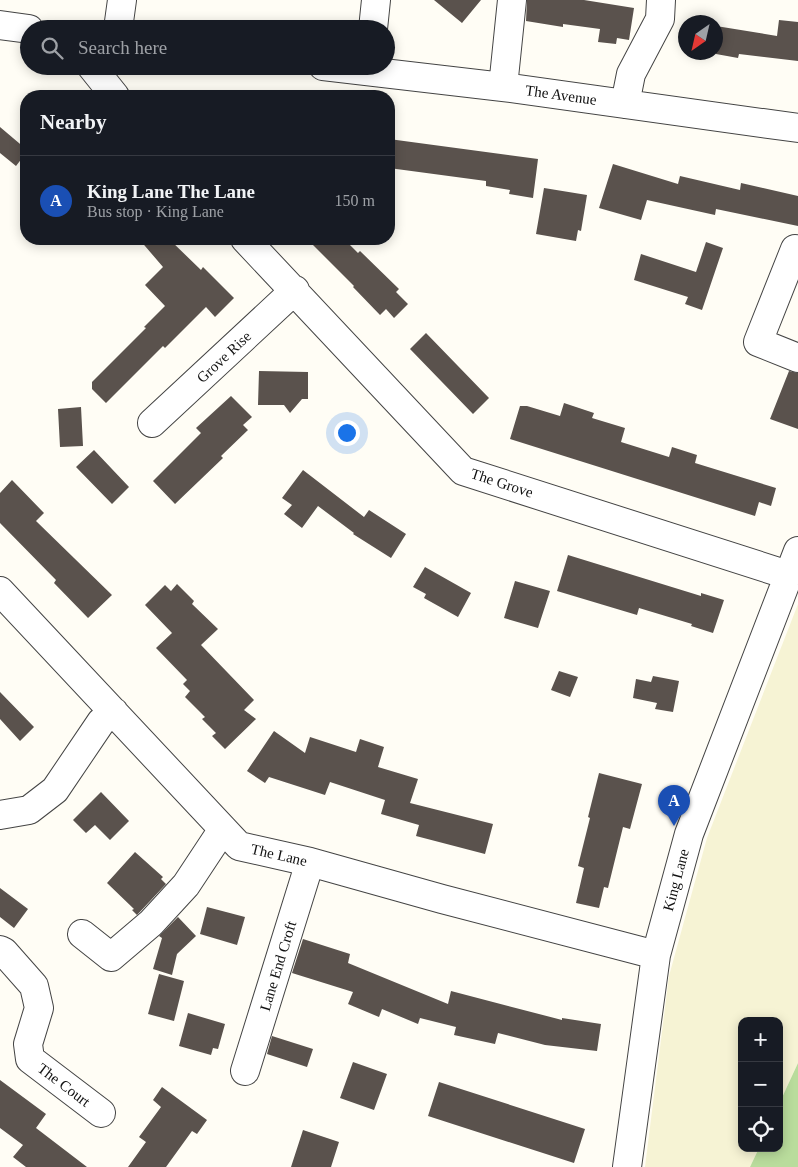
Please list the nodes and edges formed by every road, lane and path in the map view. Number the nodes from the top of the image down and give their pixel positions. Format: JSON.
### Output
{"nodes":[{"id":1,"x":122,"y":0,"type":"edge"},
{"id":2,"x":376,"y":0,"type":"edge"},
{"id":3,"x":512,"y":0,"type":"edge"},
{"id":4,"x":661,"y":0,"type":"edge"},
{"id":5,"x":119,"y":20,"type":"edge"},
{"id":6,"x":374,"y":20,"type":"edge"},
{"id":7,"x":0,"y":25,"type":"edge"},
{"id":8,"x":20,"y":28,"type":"edge"},
{"id":9,"x":395,"y":73,"type":"edge"},
{"id":10,"x":98,"y":75,"type":"edge"},
{"id":11,"x":503,"y":87,"type":"junction"},
{"id":12,"x":110,"y":90,"type":"edge"},
{"id":13,"x":625,"y":104,"type":"junction"},
{"id":14,"x":798,"y":128,"type":"edge"},
{"id":15,"x":251,"y":245,"type":"edge"},
{"id":16,"x":795,"y":249,"type":"dead end"},
{"id":17,"x":295,"y":290,"type":"junction"},
{"id":18,"x":798,"y":358,"type":"edge"},
{"id":19,"x":152,"y":423,"type":"dead end"},
{"id":20,"x":793,"y":563,"type":"edge"},
{"id":21,"x":0,"y":591,"type":"edge"},
{"id":22,"x":114,"y":712,"type":"junction"},
{"id":23,"x":0,"y":815,"type":"edge"},
{"id":24,"x":223,"y":829,"type":"junction"},
{"id":25,"x":310,"y":862,"type":"junction"},
{"id":26,"x":82,"y":934,"type":"dead end"},
{"id":27,"x":0,"y":950,"type":"edge"},
{"id":28,"x":656,"y":955,"type":"junction"},
{"id":29,"x":245,"y":1071,"type":"dead end"},
{"id":30,"x":102,"y":1113,"type":"dead end"},
{"id":31,"x":627,"y":1167,"type":"edge"}],
"edges":[{"from":1,"to":5,"type":"street"},
{"from":2,"to":6,"type":"street"},
{"from":3,"to":11,"type":"street"},
{"from":4,"to":13,"type":"street"},
{"from":7,"to":8,"type":"street"},
{"from":9,"to":11,"type":"street","name":"The Avenue"},
{"from":10,"to":12,"type":"street"},
{"from":11,"to":13,"type":"street","name":"The Avenue"},
{"from":13,"to":14,"type":"street","name":"The Avenue"},
{"from":15,"to":17,"type":"street","name":"The Grove"},
{"from":16,"to":18,"type":"street"},
{"from":17,"to":19,"type":"street","name":"Grove Rise"},
{"from":17,"to":20,"type":"street","name":"The Grove"},
{"from":20,"to":28,"type":"street","name":"King Lane"},
{"from":21,"to":22,"type":"street","name":"The Lane"},
{"from":22,"to":23,"type":"street"},
{"from":22,"to":24,"type":"street","name":"The Lane"},
{"from":24,"to":25,"type":"street","name":"The Lane"},
{"from":24,"to":26,"type":"street"},
{"from":25,"to":28,"type":"street","name":"The Lane"},
{"from":25,"to":29,"type":"street","name":"Lane End Croft"},
{"from":27,"to":30,"type":"street","name":"The Court"},
{"from":28,"to":31,"type":"street","name":"King Lane"}]}
